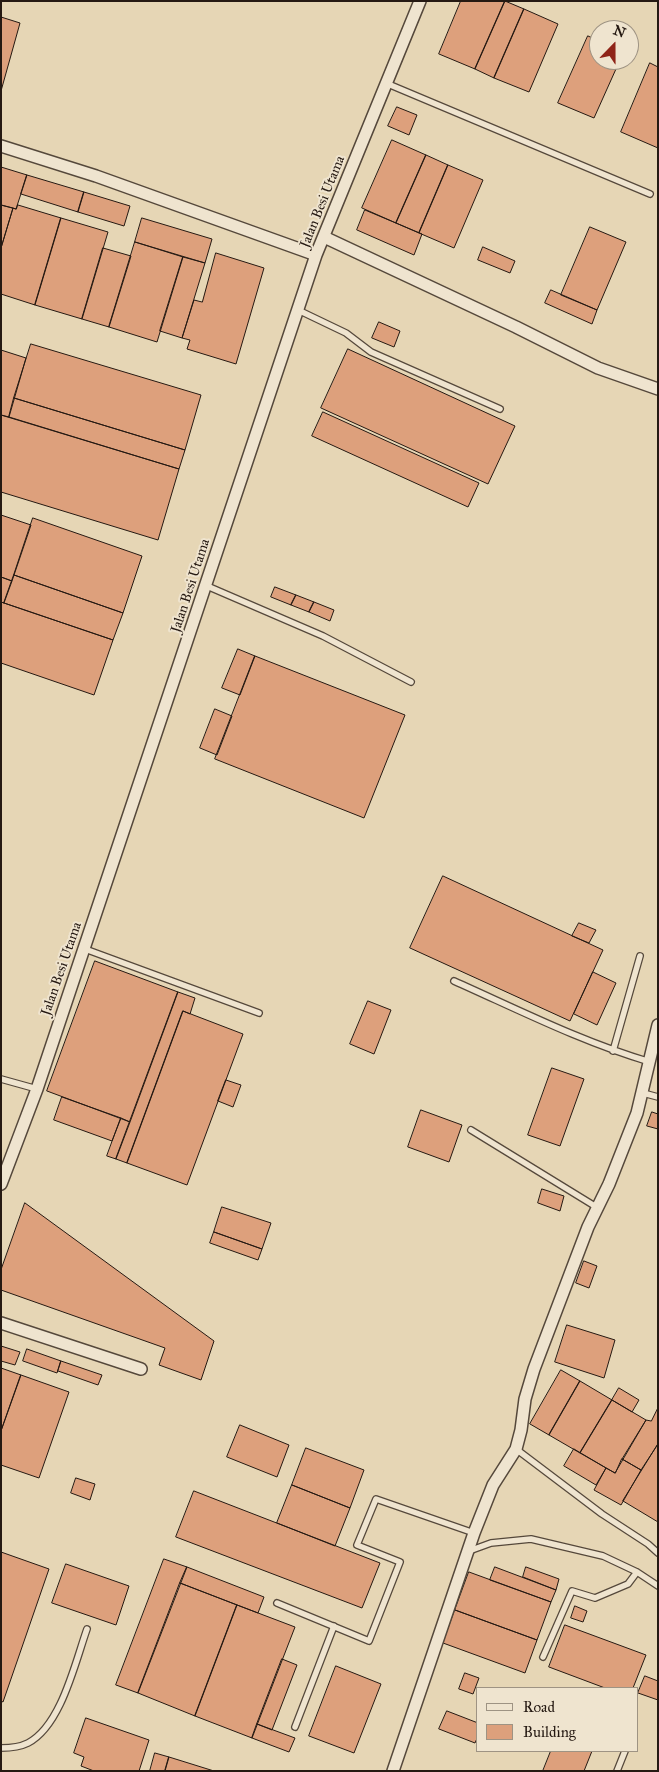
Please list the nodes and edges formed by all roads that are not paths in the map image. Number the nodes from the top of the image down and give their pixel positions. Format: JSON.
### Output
{"nodes":[{"id":1,"x":420,"y":1,"type":"edge"},
{"id":2,"x":388,"y":84,"type":"junction"},
{"id":3,"x":1,"y":146,"type":"edge"},
{"id":4,"x":650,"y":194,"type":"dead end"},
{"id":5,"x":324,"y":237,"type":"junction"},
{"id":6,"x":316,"y":256,"type":"junction"},
{"id":7,"x":298,"y":310,"type":"junction"},
{"id":8,"x":658,"y":389,"type":"edge"},
{"id":9,"x":500,"y":408,"type":"dead end"},
{"id":10,"x":207,"y":586,"type":"junction"},
{"id":11,"x":411,"y":682,"type":"dead end"},
{"id":12,"x":84,"y":949,"type":"junction"},
{"id":13,"x":640,"y":956,"type":"dead end"},
{"id":14,"x":454,"y":981,"type":"dead end"},
{"id":15,"x":259,"y":1013,"type":"dead end"},
{"id":16,"x":658,"y":1024,"type":"edge"},
{"id":17,"x":613,"y":1051,"type":"junction"},
{"id":18,"x":650,"y":1062,"type":"junction"},
{"id":19,"x":1,"y":1079,"type":"edge"},
{"id":20,"x":37,"y":1090,"type":"junction"},
{"id":21,"x":643,"y":1092,"type":"junction"},
{"id":22,"x":658,"y":1097,"type":"edge"},
{"id":23,"x":471,"y":1130,"type":"dead end"},
{"id":24,"x":1,"y":1184,"type":"edge"},
{"id":25,"x":598,"y":1208,"type":"junction"},
{"id":26,"x":1,"y":1323,"type":"edge"},
{"id":27,"x":141,"y":1369,"type":"dead end"},
{"id":28,"x":516,"y":1449,"type":"junction"},
{"id":29,"x":474,"y":1533,"type":"junction"},
{"id":30,"x":468,"y":1552,"type":"junction"},
{"id":31,"x":658,"y":1553,"type":"edge"},
{"id":32,"x":637,"y":1572,"type":"junction"},
{"id":33,"x":658,"y":1586,"type":"edge"},
{"id":34,"x":277,"y":1603,"type":"dead end"},
{"id":35,"x":334,"y":1626,"type":"junction"},
{"id":36,"x":87,"y":1629,"type":"dead end"},
{"id":37,"x":544,"y":1657,"type":"dead end"},
{"id":38,"x":294,"y":1727,"type":"dead end"},
{"id":39,"x":1,"y":1748,"type":"edge"},
{"id":40,"x":625,"y":1752,"type":"edge"},
{"id":41,"x":392,"y":1771,"type":"edge"},
{"id":42,"x":617,"y":1771,"type":"edge"}],
"edges":[{"from":1,"to":2,"type":"street","name":"Jalan Besi Utama"},
{"from":2,"to":4,"type":"lane"},
{"from":2,"to":5,"type":"street","name":"Jalan Besi Utama"},
{"from":3,"to":6,"type":"street"},
{"from":5,"to":6,"type":"street","name":"Jalan Besi Utama"},
{"from":5,"to":8,"type":"street"},
{"from":6,"to":7,"type":"street","name":"Jalan Besi Utama"},
{"from":7,"to":9,"type":"lane"},
{"from":7,"to":10,"type":"street","name":"Jalan Besi Utama"},
{"from":10,"to":11,"type":"lane"},
{"from":10,"to":12,"type":"street","name":"Jalan Besi Utama"},
{"from":12,"to":15,"type":"lane"},
{"from":12,"to":20,"type":"street","name":"Jalan Besi Utama"},
{"from":13,"to":17,"type":"lane"},
{"from":14,"to":17,"type":"lane"},
{"from":16,"to":18,"type":"street"},
{"from":17,"to":18,"type":"lane"},
{"from":18,"to":21,"type":"street"},
{"from":19,"to":20,"type":"lane"},
{"from":20,"to":24,"type":"street","name":"Jalan Besi Utama"},
{"from":21,"to":22,"type":"lane"},
{"from":21,"to":25,"type":"street"},
{"from":23,"to":25,"type":"lane"},
{"from":25,"to":28,"type":"street"},
{"from":26,"to":27,"type":"street"},
{"from":28,"to":29,"type":"street"},
{"from":28,"to":31,"type":"lane"},
{"from":29,"to":30,"type":"street"},
{"from":29,"to":35,"type":"lane"},
{"from":30,"to":32,"type":"lane"},
{"from":30,"to":41,"type":"street"},
{"from":32,"to":33,"type":"lane"},
{"from":32,"to":37,"type":"lane"},
{"from":34,"to":35,"type":"lane"},
{"from":35,"to":38,"type":"lane"},
{"from":36,"to":39,"type":"lane"},
{"from":40,"to":42,"type":"lane"}]}
